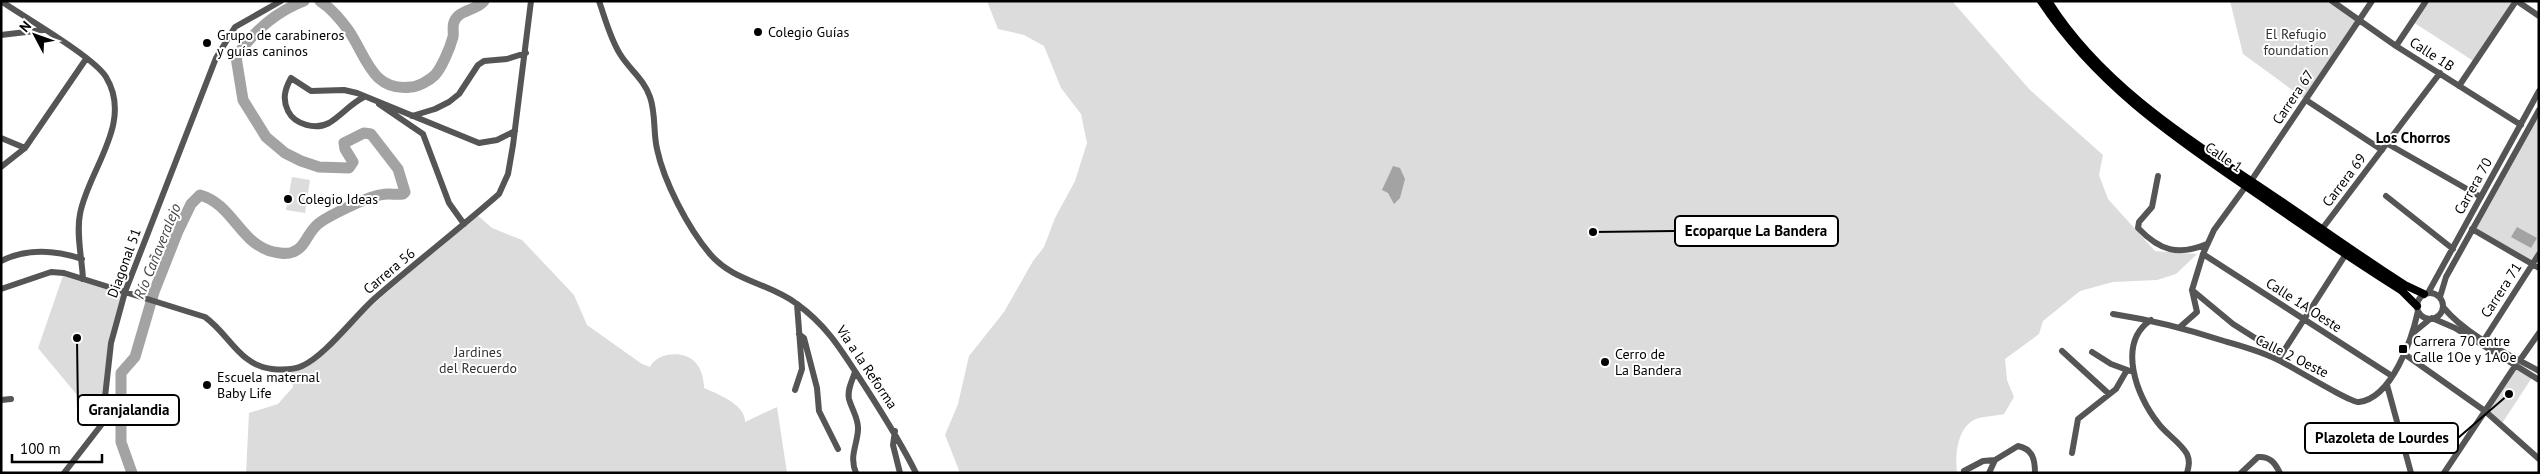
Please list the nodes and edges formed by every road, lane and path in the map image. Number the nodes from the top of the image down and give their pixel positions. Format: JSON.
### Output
{"nodes":[{"id":1,"x":1,"y":1,"type":"edge"},
{"id":2,"x":281,"y":1,"type":"edge"},
{"id":3,"x":530,"y":1,"type":"edge"},
{"id":4,"x":599,"y":1,"type":"edge"},
{"id":5,"x":2041,"y":1,"type":"edge"},
{"id":6,"x":2048,"y":1,"type":"edge"},
{"id":7,"x":2332,"y":1,"type":"edge"},
{"id":8,"x":2372,"y":1,"type":"edge"},
{"id":9,"x":2426,"y":1,"type":"edge"},
{"id":10,"x":2516,"y":1,"type":"edge"},
{"id":11,"x":2539,"y":16,"type":"edge"},
{"id":12,"x":2359,"y":21,"type":"junction"},
{"id":13,"x":43,"y":30,"type":"junction"},
{"id":14,"x":1,"y":35,"type":"edge"},
{"id":15,"x":2396,"y":46,"type":"junction"},
{"id":16,"x":526,"y":53,"type":"junction"},
{"id":17,"x":86,"y":58,"type":"junction"},
{"id":18,"x":2440,"y":73,"type":"junction"},
{"id":19,"x":2459,"y":86,"type":"junction"},
{"id":20,"x":2539,"y":91,"type":"edge"},
{"id":21,"x":364,"y":97,"type":"junction"},
{"id":22,"x":2306,"y":100,"type":"junction"},
{"id":23,"x":377,"y":101,"type":"junction"},
{"id":24,"x":2539,"y":110,"type":"edge"},
{"id":25,"x":412,"y":116,"type":"junction"},
{"id":26,"x":2520,"y":125,"type":"junction"},
{"id":27,"x":515,"y":131,"type":"junction"},
{"id":28,"x":1,"y":138,"type":"edge"},
{"id":29,"x":2388,"y":144,"type":"junction"},
{"id":30,"x":25,"y":148,"type":"junction"},
{"id":31,"x":2382,"y":150,"type":"junction"},
{"id":32,"x":1,"y":167,"type":"edge"},
{"id":33,"x":2158,"y":176,"type":"dead end"},
{"id":34,"x":2248,"y":184,"type":"junction"},
{"id":35,"x":2386,"y":196,"type":"dead end"},
{"id":36,"x":2481,"y":197,"type":"junction"},
{"id":37,"x":464,"y":224,"type":"junction"},
{"id":38,"x":2322,"y":229,"type":"junction"},
{"id":39,"x":2472,"y":229,"type":"junction"},
{"id":40,"x":2207,"y":244,"type":"junction"},
{"id":41,"x":2453,"y":249,"type":"junction"},
{"id":42,"x":2203,"y":254,"type":"junction"},
{"id":43,"x":2346,"y":254,"type":"junction"},
{"id":44,"x":2539,"y":254,"type":"edge"},
{"id":45,"x":82,"y":258,"type":"junction"},
{"id":46,"x":1,"y":261,"type":"edge"},
{"id":47,"x":2536,"y":266,"type":"edge"},
{"id":48,"x":83,"y":279,"type":"junction"},
{"id":49,"x":1,"y":289,"type":"edge"},
{"id":50,"x":2192,"y":290,"type":"junction"},
{"id":51,"x":125,"y":292,"type":"junction"},
{"id":52,"x":2426,"y":293,"type":"junction"},
{"id":53,"x":2440,"y":297,"type":"junction"},
{"id":54,"x":797,"y":304,"type":"junction"},
{"id":55,"x":2443,"y":307,"type":"junction"},
{"id":56,"x":2417,"y":309,"type":"junction"},
{"id":57,"x":2113,"y":314,"type":"dead end"},
{"id":58,"x":2431,"y":319,"type":"junction"},
{"id":59,"x":2151,"y":320,"type":"junction"},
{"id":60,"x":2302,"y":320,"type":"junction"},
{"id":61,"x":2180,"y":327,"type":"junction"},
{"id":62,"x":2413,"y":333,"type":"junction"},
{"id":63,"x":2539,"y":333,"type":"edge"},
{"id":64,"x":799,"y":334,"type":"junction"},
{"id":65,"x":2484,"y":340,"type":"junction"},
{"id":66,"x":2263,"y":343,"type":"dead end"},
{"id":67,"x":2062,"y":352,"type":"dead end"},
{"id":68,"x":2092,"y":352,"type":"dead end"},
{"id":69,"x":2403,"y":353,"type":"junction"},
{"id":70,"x":2278,"y":360,"type":"junction"},
{"id":71,"x":2518,"y":363,"type":"junction"},
{"id":72,"x":2130,"y":371,"type":"junction"},
{"id":73,"x":2539,"y":371,"type":"edge"},
{"id":74,"x":855,"y":372,"type":"junction"},
{"id":75,"x":2539,"y":380,"type":"edge"},
{"id":76,"x":2389,"y":381,"type":"junction"},
{"id":77,"x":795,"y":390,"type":"dead end"},
{"id":78,"x":2109,"y":394,"type":"junction"},
{"id":79,"x":11,"y":399,"type":"dead end"},
{"id":80,"x":1,"y":400,"type":"edge"},
{"id":81,"x":2485,"y":411,"type":"junction"},
{"id":82,"x":895,"y":431,"type":"junction"},
{"id":83,"x":838,"y":449,"type":"dead end"},
{"id":84,"x":2072,"y":453,"type":"dead end"},
{"id":85,"x":2539,"y":459,"type":"edge"},
{"id":86,"x":1995,"y":460,"type":"junction"},
{"id":87,"x":1964,"y":471,"type":"dead end"},
{"id":88,"x":64,"y":473,"type":"edge"},
{"id":89,"x":856,"y":473,"type":"edge"},
{"id":90,"x":900,"y":473,"type":"edge"},
{"id":91,"x":916,"y":473,"type":"edge"},
{"id":92,"x":1989,"y":473,"type":"edge"},
{"id":93,"x":2035,"y":473,"type":"edge"},
{"id":94,"x":2187,"y":473,"type":"edge"},
{"id":95,"x":2241,"y":473,"type":"edge"},
{"id":96,"x":2280,"y":473,"type":"edge"},
{"id":97,"x":2410,"y":473,"type":"edge"},
{"id":98,"x":2444,"y":473,"type":"edge"}],
"edges":[{"from":1,"to":13,"type":"street"},
{"from":2,"to":51,"type":"street","name":"Diagonal 51"},
{"from":3,"to":16,"type":"street","name":"Carrera 56"},
{"from":4,"to":54,"type":"street","name":"Vía a la Reforma"},
{"from":5,"to":34,"type":"main road","name":"Calle 1"},
{"from":6,"to":34,"type":"main road","name":"Calle 1"},
{"from":7,"to":12,"type":"street","name":"Calle 1B"},
{"from":8,"to":12,"type":"street","name":"Carrera 67"},
{"from":9,"to":15,"type":"street"},
{"from":10,"to":11,"type":"street"},
{"from":10,"to":19,"type":"street"},
{"from":12,"to":15,"type":"street","name":"Calle 1B"},
{"from":12,"to":22,"type":"street","name":"Carrera 67"},
{"from":13,"to":14,"type":"street"},
{"from":13,"to":17,"type":"street"},
{"from":15,"to":18,"type":"street","name":"Calle 1B"},
{"from":16,"to":25,"type":"street"},
{"from":16,"to":27,"type":"street","name":"Carrera 56"},
{"from":17,"to":30,"type":"street"},
{"from":17,"to":45,"type":"street"},
{"from":18,"to":19,"type":"street","name":"Calle 1B"},
{"from":18,"to":29,"type":"street","name":"Carrera 69"},
{"from":19,"to":26,"type":"street","name":"Calle 1B"},
{"from":20,"to":26,"type":"street","name":"Carrera 70"},
{"from":21,"to":21,"type":"street"},
{"from":21,"to":23,"type":"street"},
{"from":22,"to":31,"type":"street"},
{"from":22,"to":34,"type":"street","name":"Carrera 67"},
{"from":23,"to":25,"type":"street"},
{"from":23,"to":37,"type":"street"},
{"from":24,"to":39,"type":"street","name":"Carrera 70"},
{"from":25,"to":27,"type":"street"},
{"from":26,"to":36,"type":"street","name":"Carrera 70"},
{"from":27,"to":37,"type":"street","name":"Carrera 56"},
{"from":28,"to":30,"type":"street"},
{"from":29,"to":31,"type":"street","name":"Carrera 69"},
{"from":29,"to":36,"type":"street"},
{"from":30,"to":32,"type":"street"},
{"from":31,"to":38,"type":"street","name":"Carrera 69"},
{"from":33,"to":40,"type":"street"},
{"from":34,"to":38,"type":"main road","name":"Calle 1"},
{"from":34,"to":40,"type":"street","name":"Carrera 67"},
{"from":34,"to":43,"type":"main road","name":"Calle 1"},
{"from":35,"to":41,"type":"street"},
{"from":36,"to":41,"type":"street","name":"Carrera 70"},
{"from":37,"to":51,"type":"street","name":"Carrera 56"},
{"from":38,"to":52,"type":"main road","name":"Calle 1"},
{"from":39,"to":47,"type":"street"},
{"from":39,"to":53,"type":"street","name":"Carrera 70"},
{"from":40,"to":42,"type":"street","name":"Carrera 67"},
{"from":41,"to":52,"type":"street","name":"Carrera 70"},
{"from":42,"to":50,"type":"street","name":"Carrera 67"},
{"from":42,"to":60,"type":"street","name":"Calle 1A Oeste"},
{"from":43,"to":56,"type":"main road","name":"Calle 1"},
{"from":43,"to":60,"type":"street"},
{"from":44,"to":47,"type":"street","name":"Carrera 71"},
{"from":45,"to":46,"type":"street"},
{"from":45,"to":48,"type":"street"},
{"from":47,"to":65,"type":"street","name":"Carrera 71"},
{"from":48,"to":49,"type":"street","name":"Carrera 56"},
{"from":48,"to":51,"type":"street","name":"Carrera 56"},
{"from":50,"to":61,"type":"street"},
{"from":50,"to":66,"type":"street"},
{"from":51,"to":88,"type":"street","name":"Diagonal 51"},
{"from":52,"to":53,"type":"street"},
{"from":52,"to":56,"type":"street"},
{"from":53,"to":55,"type":"street"},
{"from":54,"to":64,"type":"street"},
{"from":54,"to":74,"type":"street","name":"Vía a la Reforma"},
{"from":55,"to":58,"type":"street"},
{"from":55,"to":65,"type":"street"},
{"from":56,"to":58,"type":"street"},
{"from":56,"to":62,"type":"street"},
{"from":57,"to":59,"type":"street","name":"Calle 2 Oeste"},
{"from":58,"to":62,"type":"street"},
{"from":58,"to":71,"type":"street"},
{"from":59,"to":61,"type":"street","name":"Calle 2 Oeste"},
{"from":59,"to":72,"type":"street"},
{"from":60,"to":70,"type":"street"},
{"from":60,"to":76,"type":"street","name":"Calle 1A Oeste"},
{"from":61,"to":70,"type":"street","name":"Calle 2 Oeste"},
{"from":62,"to":69,"type":"street"},
{"from":63,"to":71,"type":"street"},
{"from":64,"to":77,"type":"street"},
{"from":64,"to":83,"type":"street"},
{"from":65,"to":71,"type":"street"},
{"from":67,"to":78,"type":"street"},
{"from":68,"to":72,"type":"street"},
{"from":69,"to":76,"type":"street"},
{"from":69,"to":81,"type":"street"},
{"from":70,"to":76,"type":"street","name":"Calle 2 Oeste"},
{"from":71,"to":73,"type":"street"},
{"from":71,"to":75,"type":"street"},
{"from":71,"to":81,"type":"street"},
{"from":72,"to":78,"type":"street"},
{"from":72,"to":94,"type":"street"},
{"from":74,"to":82,"type":"street","name":"Vía a la Reforma"},
{"from":74,"to":89,"type":"street"},
{"from":76,"to":97,"type":"street"},
{"from":78,"to":84,"type":"street"},
{"from":79,"to":80,"type":"street"},
{"from":81,"to":85,"type":"street"},
{"from":81,"to":98,"type":"street"},
{"from":82,"to":90,"type":"street"},
{"from":82,"to":91,"type":"street","name":"Vía a la Reforma"},
{"from":86,"to":87,"type":"street"},
{"from":86,"to":92,"type":"street"},
{"from":86,"to":93,"type":"street"},
{"from":95,"to":96,"type":"street"}]}
